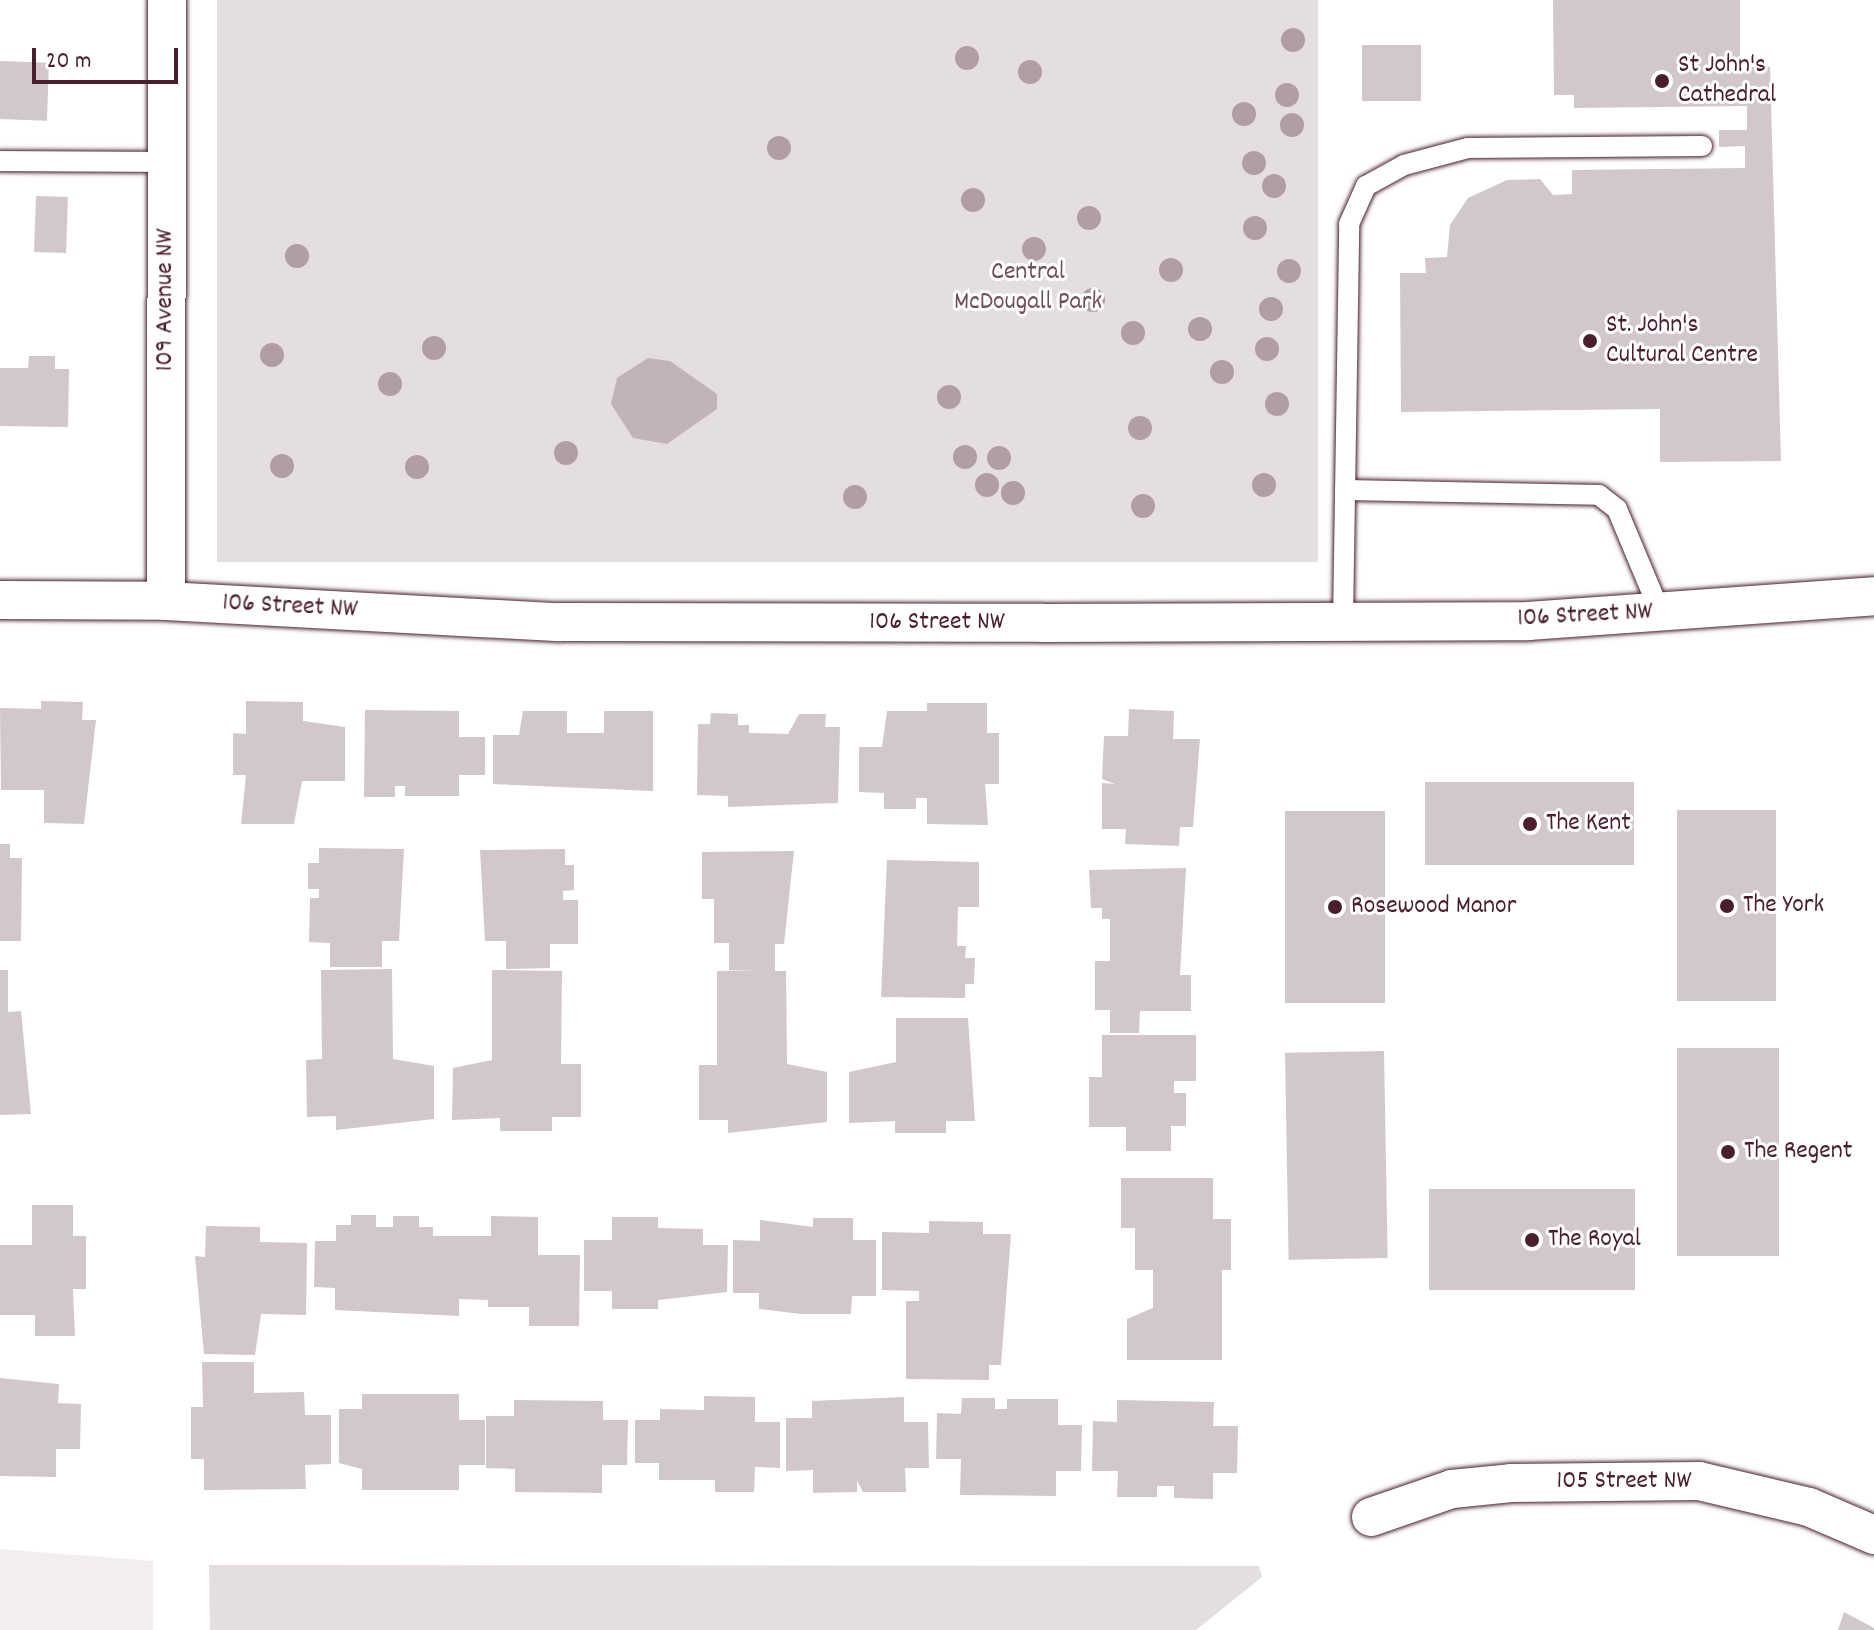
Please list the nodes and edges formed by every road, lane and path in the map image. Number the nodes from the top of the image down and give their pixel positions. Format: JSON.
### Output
{"nodes":[{"id":1,"x":167,"y":0,"type":"edge"},
{"id":2,"x":1702,"y":146,"type":"dead end"},
{"id":3,"x":0,"y":161,"type":"edge"},
{"id":4,"x":166,"y":162,"type":"junction"},
{"id":5,"x":1345,"y":490,"type":"junction"},
{"id":6,"x":1874,"y":596,"type":"edge"},
{"id":7,"x":0,"y":600,"type":"edge"},
{"id":8,"x":166,"y":601,"type":"junction"},
{"id":9,"x":1660,"y":612,"type":"junction"},
{"id":10,"x":1343,"y":622,"type":"junction"},
{"id":11,"x":1371,"y":1517,"type":"dead end"},
{"id":12,"x":1874,"y":1535,"type":"edge"}],
"edges":[{"from":1,"to":4,"type":"street","name":"109 Avenue NW"},
{"from":2,"to":5,"type":"lane"},
{"from":3,"to":4,"type":"lane"},
{"from":4,"to":8,"type":"street","name":"109 Avenue NW"},
{"from":5,"to":9,"type":"lane"},
{"from":5,"to":10,"type":"lane"},
{"from":6,"to":9,"type":"street","name":"106 Street NW"},
{"from":7,"to":8,"type":"street","name":"106 Street NW"},
{"from":8,"to":10,"type":"street","name":"106 Street NW"},
{"from":9,"to":10,"type":"street","name":"106 Street NW"},
{"from":11,"to":12,"type":"street","name":"105 Street NW"}]}
